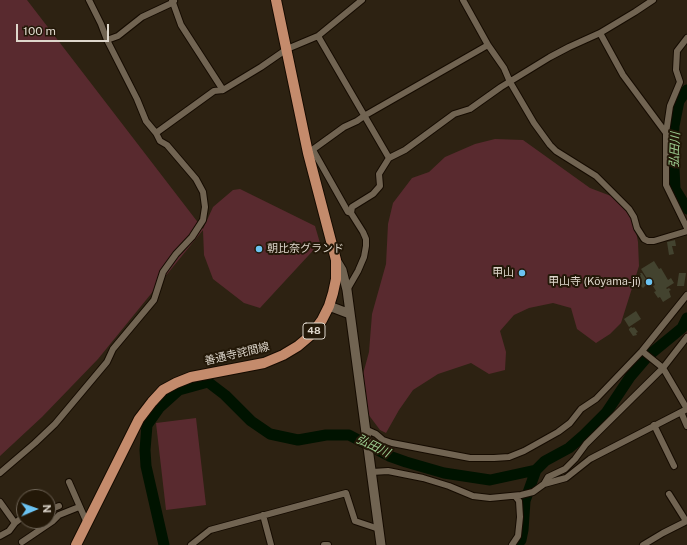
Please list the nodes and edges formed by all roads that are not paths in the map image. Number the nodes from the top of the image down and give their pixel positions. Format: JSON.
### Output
{"nodes":[{"id":1,"x":89,"y":0,"type":"edge"},
{"id":2,"x":276,"y":0,"type":"edge"},
{"id":3,"x":362,"y":0,"type":"edge"},
{"id":4,"x":462,"y":0,"type":"edge"},
{"id":5,"x":653,"y":0,"type":"edge"},
{"id":6,"x":173,"y":1,"type":"edge"},
{"id":7,"x":600,"y":33,"type":"junction"},
{"id":8,"x":318,"y":36,"type":"junction"},
{"id":9,"x":687,"y":38,"type":"edge"},
{"id":10,"x":107,"y":40,"type":"junction"},
{"id":11,"x":488,"y":45,"type":"junction"},
{"id":12,"x":287,"y":49,"type":"junction"},
{"id":13,"x":510,"y":82,"type":"junction"},
{"id":14,"x":223,"y":90,"type":"junction"},
{"id":15,"x":364,"y":116,"type":"junction"},
{"id":16,"x":156,"y":133,"type":"junction"},
{"id":17,"x":666,"y":133,"type":"junction"},
{"id":18,"x":310,"y":151,"type":"junction"},
{"id":19,"x":389,"y":158,"type":"junction"},
{"id":20,"x":351,"y":213,"type":"junction"},
{"id":21,"x":687,"y":228,"type":"edge"},
{"id":22,"x":687,"y":231,"type":"edge"},
{"id":23,"x":336,"y":260,"type":"junction"},
{"id":24,"x":347,"y":290,"type":"junction"},
{"id":25,"x":687,"y":295,"type":"edge"},
{"id":26,"x":329,"y":306,"type":"junction"},
{"id":27,"x":350,"y":314,"type":"junction"},
{"id":28,"x":687,"y":337,"type":"edge"},
{"id":29,"x":642,"y":351,"type":"junction"},
{"id":30,"x":663,"y":368,"type":"junction"},
{"id":31,"x":685,"y":410,"type":"edge"},
{"id":32,"x":654,"y":425,"type":"junction"},
{"id":33,"x":687,"y":426,"type":"edge"},
{"id":34,"x":367,"y":432,"type":"junction"},
{"id":35,"x":674,"y":466,"type":"dead end"},
{"id":36,"x":372,"y":472,"type":"junction"},
{"id":37,"x":0,"y":473,"type":"edge"},
{"id":38,"x":69,"y":482,"type":"dead end"},
{"id":39,"x":544,"y":484,"type":"junction"},
{"id":40,"x":669,"y":494,"type":"dead end"},
{"id":41,"x":518,"y":495,"type":"junction"},
{"id":42,"x":0,"y":502,"type":"edge"},
{"id":43,"x":59,"y":506,"type":"dead end"},
{"id":44,"x":56,"y":507,"type":"edge"},
{"id":45,"x":79,"y":507,"type":"junction"},
{"id":46,"x":263,"y":515,"type":"junction"},
{"id":47,"x":686,"y":521,"type":"edge"},
{"id":48,"x":15,"y":523,"type":"joint"},
{"id":49,"x":87,"y":523,"type":"junction"},
{"id":50,"x":379,"y":529,"type":"junction"},
{"id":51,"x":0,"y":536,"type":"edge"},
{"id":52,"x":22,"y":542,"type":"dead end"},
{"id":53,"x":76,"y":545,"type":"edge"},
{"id":54,"x":190,"y":545,"type":"edge"},
{"id":55,"x":271,"y":545,"type":"edge"},
{"id":56,"x":324,"y":545,"type":"edge"},
{"id":57,"x":328,"y":545,"type":"edge"},
{"id":58,"x":382,"y":545,"type":"edge"},
{"id":59,"x":512,"y":545,"type":"edge"},
{"id":60,"x":643,"y":545,"type":"edge"}],
"edges":[{"from":1,"to":10,"type":"street"},
{"from":2,"to":12,"type":"main road","name":"善通寺詫間線","number":"48"},
{"from":3,"to":8,"type":"street"},
{"from":4,"to":11,"type":"street"},
{"from":5,"to":7,"type":"street"},
{"from":6,"to":10,"type":"street"},
{"from":6,"to":14,"type":"street"},
{"from":7,"to":13,"type":"street"},
{"from":7,"to":17,"type":"street"},
{"from":8,"to":12,"type":"street"},
{"from":8,"to":15,"type":"street"},
{"from":9,"to":17,"type":"street"},
{"from":10,"to":16,"type":"street"},
{"from":11,"to":13,"type":"street"},
{"from":11,"to":15,"type":"street"},
{"from":12,"to":14,"type":"street"},
{"from":12,"to":18,"type":"main road","name":"善通寺詫間線","number":"48"},
{"from":13,"to":19,"type":"street"},
{"from":13,"to":22,"type":"street"},
{"from":14,"to":16,"type":"street"},
{"from":15,"to":18,"type":"street"},
{"from":15,"to":19,"type":"street"},
{"from":16,"to":37,"type":"street"},
{"from":17,"to":21,"type":"street"},
{"from":18,"to":20,"type":"street"},
{"from":18,"to":23,"type":"main road","name":"善通寺詫間線","number":"48"},
{"from":19,"to":20,"type":"street"},
{"from":20,"to":24,"type":"street"},
{"from":23,"to":24,"type":"street"},
{"from":23,"to":26,"type":"main road","name":"善通寺詫間線","number":"48"},
{"from":24,"to":27,"type":"street"},
{"from":25,"to":29,"type":"street"},
{"from":26,"to":27,"type":"street"},
{"from":26,"to":49,"type":"main road","name":"善通寺詫間線","number":"48"},
{"from":27,"to":34,"type":"street"},
{"from":28,"to":30,"type":"street"},
{"from":29,"to":30,"type":"street"},
{"from":29,"to":34,"type":"street"},
{"from":30,"to":31,"type":"street"},
{"from":30,"to":39,"type":"street"},
{"from":31,"to":32,"type":"street"},
{"from":31,"to":33,"type":"street"},
{"from":32,"to":35,"type":"street"},
{"from":32,"to":39,"type":"street"},
{"from":34,"to":36,"type":"street"},
{"from":36,"to":41,"type":"street"},
{"from":36,"to":50,"type":"street"},
{"from":38,"to":45,"type":"street"},
{"from":39,"to":41,"type":"street"},
{"from":40,"to":47,"type":"street"},
{"from":41,"to":59,"type":"street"},
{"from":42,"to":48,"type":"street"},
{"from":43,"to":44,"type":"street"},
{"from":45,"to":49,"type":"street"},
{"from":45,"to":52,"type":"street"},
{"from":46,"to":50,"type":"street"},
{"from":46,"to":54,"type":"street"},
{"from":46,"to":55,"type":"street"},
{"from":47,"to":60,"type":"street"},
{"from":48,"to":51,"type":"street"},
{"from":49,"to":53,"type":"main road","name":"善通寺詫間線","number":"48"},
{"from":50,"to":58,"type":"street"},
{"from":56,"to":57,"type":"street"}]}
